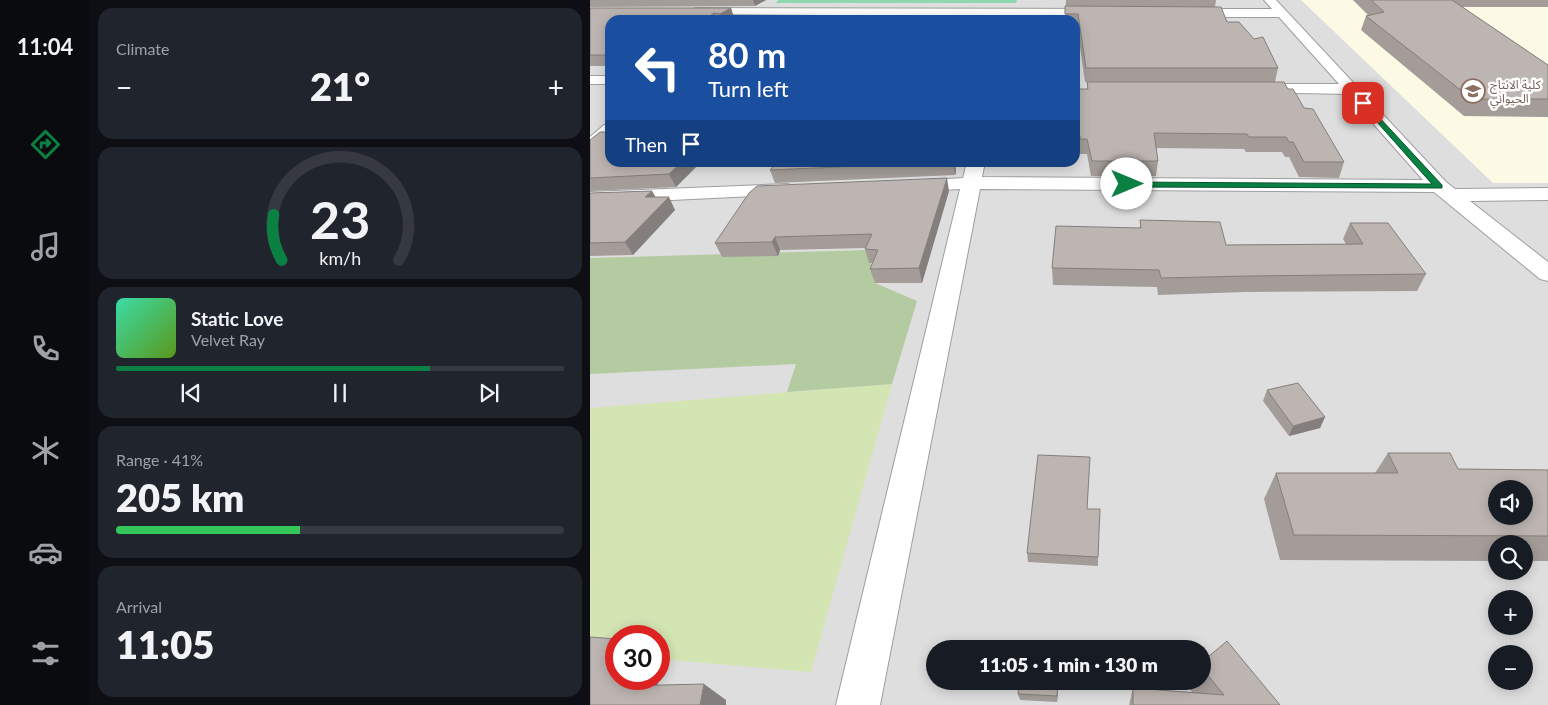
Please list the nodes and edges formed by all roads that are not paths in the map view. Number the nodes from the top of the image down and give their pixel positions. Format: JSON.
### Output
{"nodes":[{"id":1,"x":766,"y":0,"type":"edge"},
{"id":2,"x":1022,"y":0,"type":"edge"},
{"id":3,"x":1276,"y":6,"type":"edge"},
{"id":4,"x":679,"y":12,"type":"edge"},
{"id":5,"x":749,"y":12,"type":"junction"},
{"id":6,"x":1117,"y":13,"type":"edge"},
{"id":7,"x":1175,"y":13,"type":"edge"},
{"id":8,"x":745,"y":15,"type":"edge"},
{"id":9,"x":945,"y":15,"type":"edge"},
{"id":10,"x":1011,"y":15,"type":"edge"},
{"id":11,"x":1046,"y":15,"type":"edge"},
{"id":12,"x":590,"y":80,"type":"edge"},
{"id":13,"x":605,"y":80,"type":"edge"},
{"id":14,"x":1242,"y":89,"type":"edge"},
{"id":15,"x":1351,"y":89,"type":"junction"},
{"id":16,"x":974,"y":173,"type":"edge"},
{"id":17,"x":893,"y":186,"type":"edge"},
{"id":18,"x":805,"y":190,"type":"edge"},
{"id":19,"x":1444,"y":190,"type":"junction"},
{"id":20,"x":1548,"y":194,"type":"edge"},
{"id":21,"x":590,"y":198,"type":"edge"},
{"id":22,"x":1548,"y":274,"type":"edge"},
{"id":23,"x":858,"y":705,"type":"edge"}],
"edges":[{"from":1,"to":5,"type":"street"},
{"from":2,"to":10,"type":"street"},
{"from":3,"to":7,"type":"street"},
{"from":3,"to":15,"type":"street"},
{"from":4,"to":5,"type":"street"},
{"from":5,"to":8,"type":"street"},
{"from":5,"to":9,"type":"street"},
{"from":6,"to":11,"type":"street"},
{"from":12,"to":13,"type":"street"},
{"from":14,"to":15,"type":"street"},
{"from":15,"to":19,"type":"street"},
{"from":16,"to":17,"type":"street"},
{"from":16,"to":19,"type":"street"},
{"from":16,"to":23,"type":"street"},
{"from":18,"to":21,"type":"street"},
{"from":19,"to":20,"type":"street"},
{"from":19,"to":22,"type":"street"}]}
